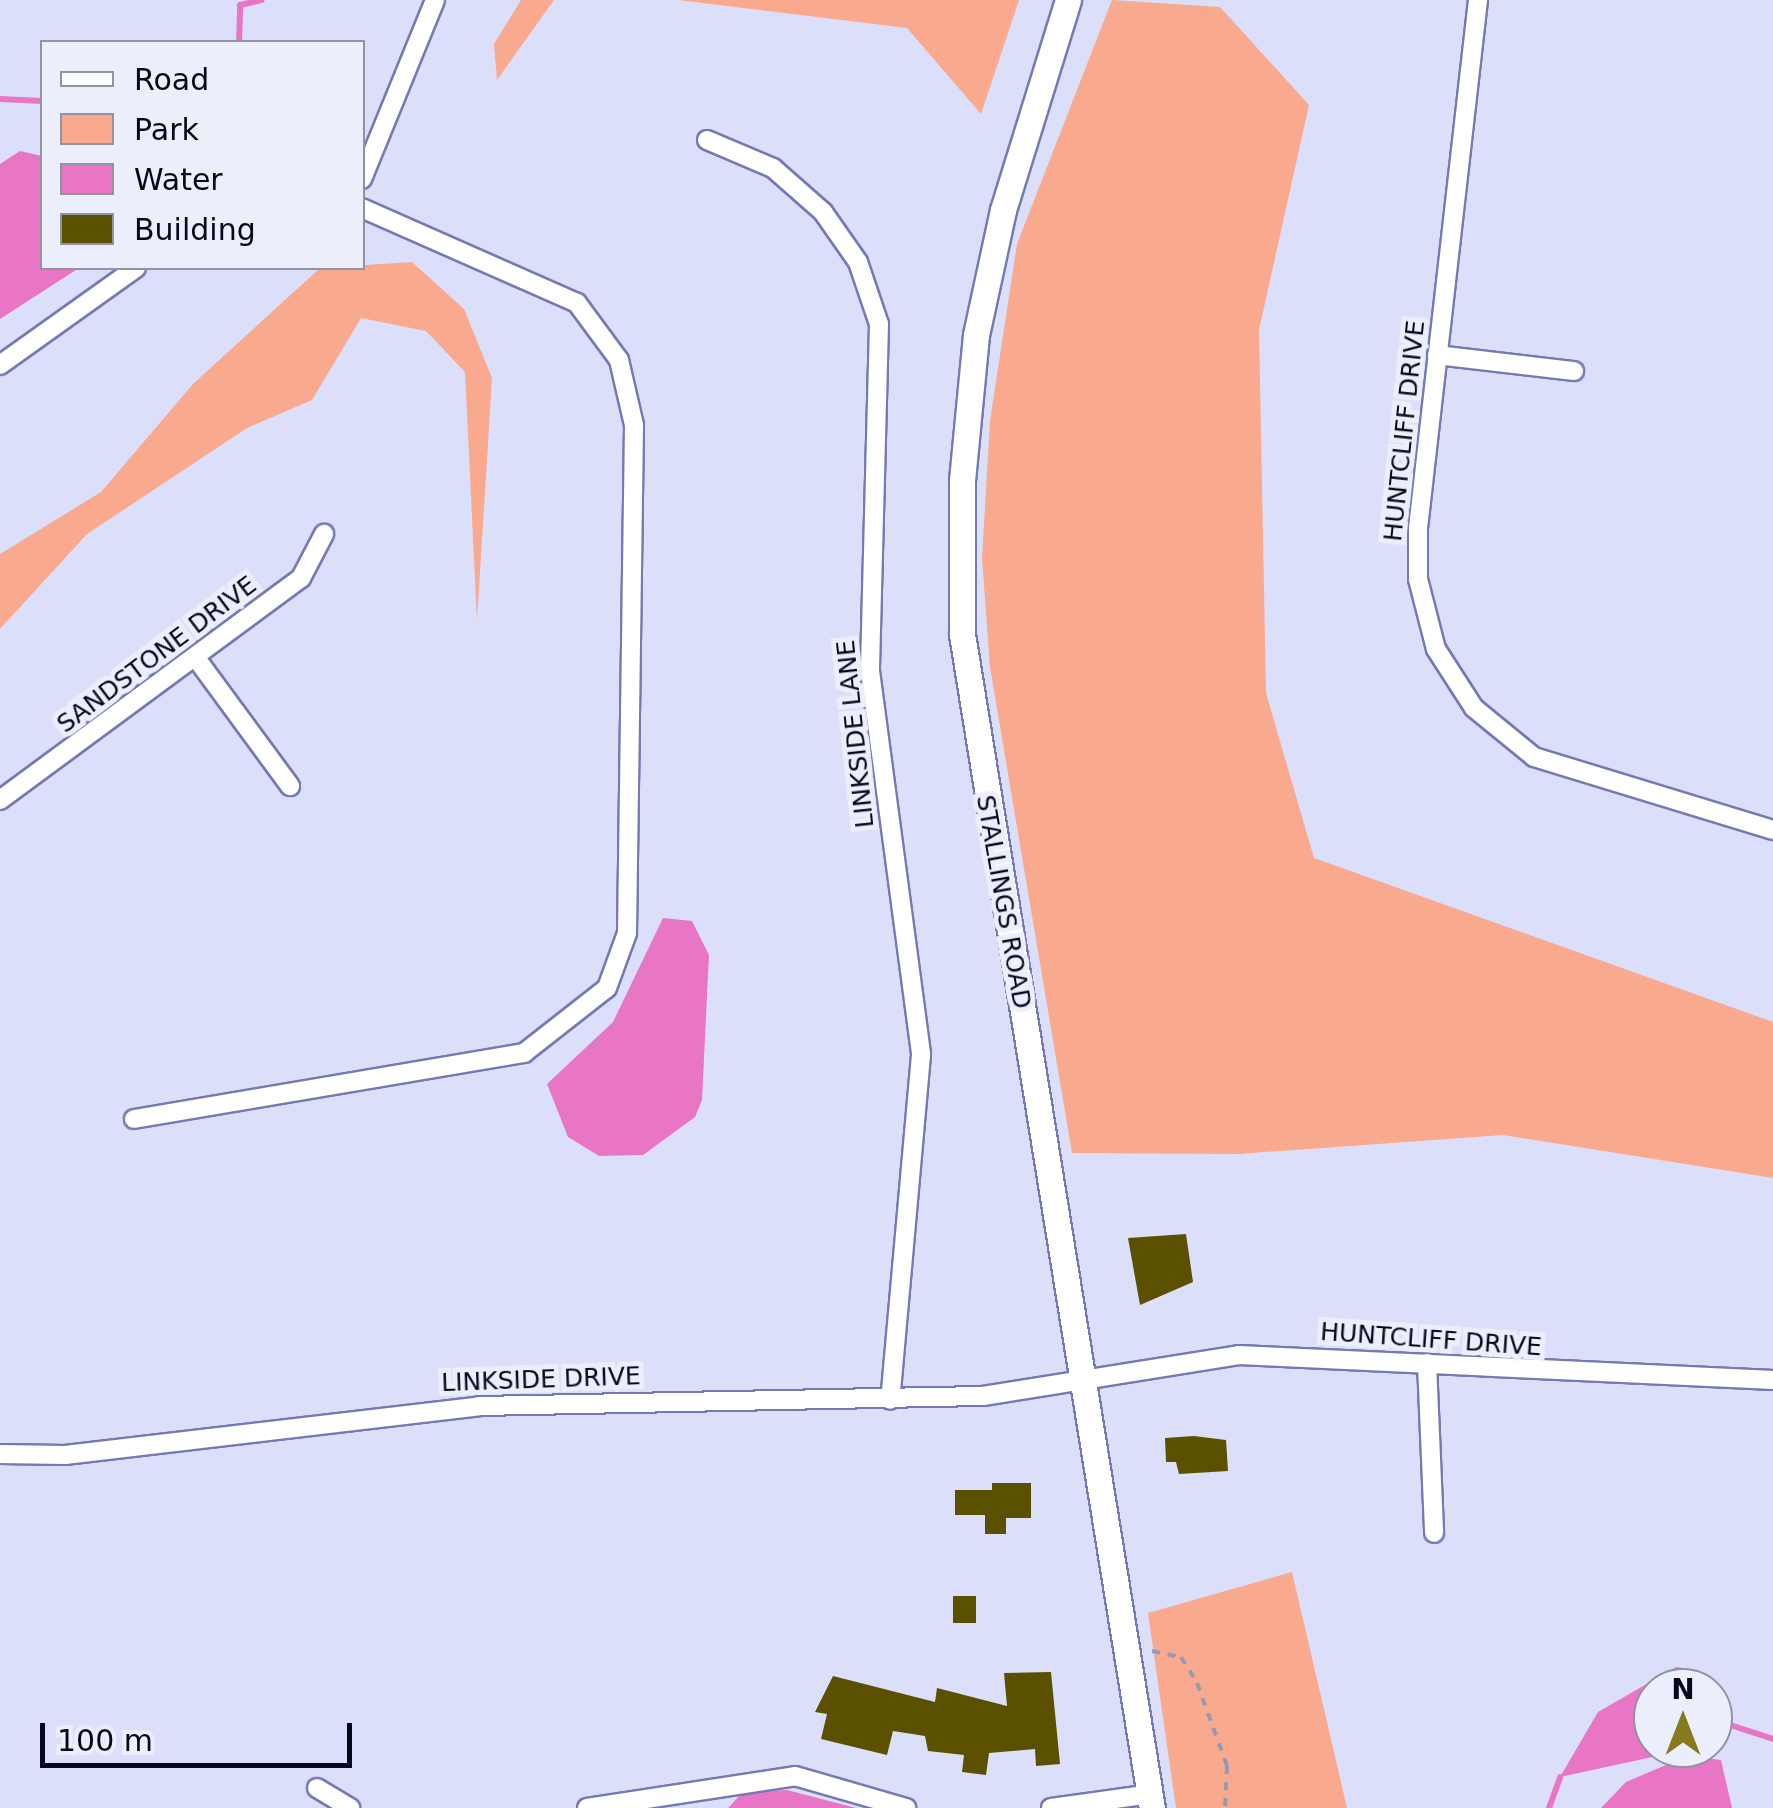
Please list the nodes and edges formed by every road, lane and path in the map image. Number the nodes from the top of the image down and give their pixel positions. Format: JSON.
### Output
{"nodes":[{"id":1,"x":435,"y":0,"type":"edge"},
{"id":2,"x":1068,"y":0,"type":"edge"},
{"id":3,"x":1478,"y":0,"type":"edge"},
{"id":4,"x":707,"y":140,"type":"dead end"},
{"id":5,"x":365,"y":172,"type":"edge"},
{"id":6,"x":365,"y":209,"type":"edge"},
{"id":7,"x":133,"y":270,"type":"edge"},
{"id":8,"x":1437,"y":355,"type":"junction"},
{"id":9,"x":0,"y":366,"type":"edge"},
{"id":10,"x":1574,"y":371,"type":"dead end"},
{"id":11,"x":324,"y":534,"type":"dead end"},
{"id":12,"x":196,"y":658,"type":"junction"},
{"id":13,"x":290,"y":786,"type":"dead end"},
{"id":14,"x":0,"y":800,"type":"edge"},
{"id":15,"x":1773,"y":830,"type":"edge"},
{"id":16,"x":134,"y":1119,"type":"dead end"},
{"id":17,"x":1427,"y":1363,"type":"junction"},
{"id":18,"x":1086,"y":1379,"type":"junction"},
{"id":19,"x":1773,"y":1380,"type":"edge"},
{"id":20,"x":890,"y":1400,"type":"junction"},
{"id":21,"x":0,"y":1454,"type":"edge"},
{"id":22,"x":1434,"y":1533,"type":"dead end"},
{"id":23,"x":1132,"y":1651,"type":"junction"},
{"id":24,"x":316,"y":1788,"type":"dead end"},
{"id":25,"x":1151,"y":1801,"type":"edge"},
{"id":26,"x":350,"y":1808,"type":"edge"},
{"id":27,"x":588,"y":1808,"type":"edge"},
{"id":28,"x":906,"y":1808,"type":"edge"},
{"id":29,"x":1051,"y":1808,"type":"edge"},
{"id":30,"x":1225,"y":1808,"type":"edge"}],
"edges":[{"from":1,"to":5,"type":"street"},
{"from":2,"to":18,"type":"street","name":"STALLINGS ROAD"},
{"from":3,"to":8,"type":"street","name":"HUNTCLIFF DRIVE"},
{"from":4,"to":20,"type":"street","name":"LINKSIDE LANE"},
{"from":6,"to":16,"type":"street"},
{"from":7,"to":9,"type":"street"},
{"from":8,"to":10,"type":"street"},
{"from":8,"to":15,"type":"street","name":"HUNTCLIFF DRIVE"},
{"from":11,"to":12,"type":"street","name":"SANDSTONE DRIVE"},
{"from":12,"to":13,"type":"street"},
{"from":12,"to":14,"type":"street","name":"SANDSTONE DRIVE"},
{"from":17,"to":18,"type":"street","name":"HUNTCLIFF DRIVE"},
{"from":17,"to":19,"type":"street","name":"HUNTCLIFF DRIVE"},
{"from":17,"to":22,"type":"street"},
{"from":18,"to":20,"type":"street","name":"LINKSIDE DRIVE"},
{"from":18,"to":23,"type":"street","name":"STALLINGS ROAD"},
{"from":20,"to":21,"type":"street","name":"LINKSIDE DRIVE"},
{"from":23,"to":25,"type":"street","name":"STALLINGS ROAD"},
{"from":23,"to":30,"type":"path"},
{"from":24,"to":26,"type":"street"},
{"from":25,"to":29,"type":"street"},
{"from":27,"to":28,"type":"street"}]}
